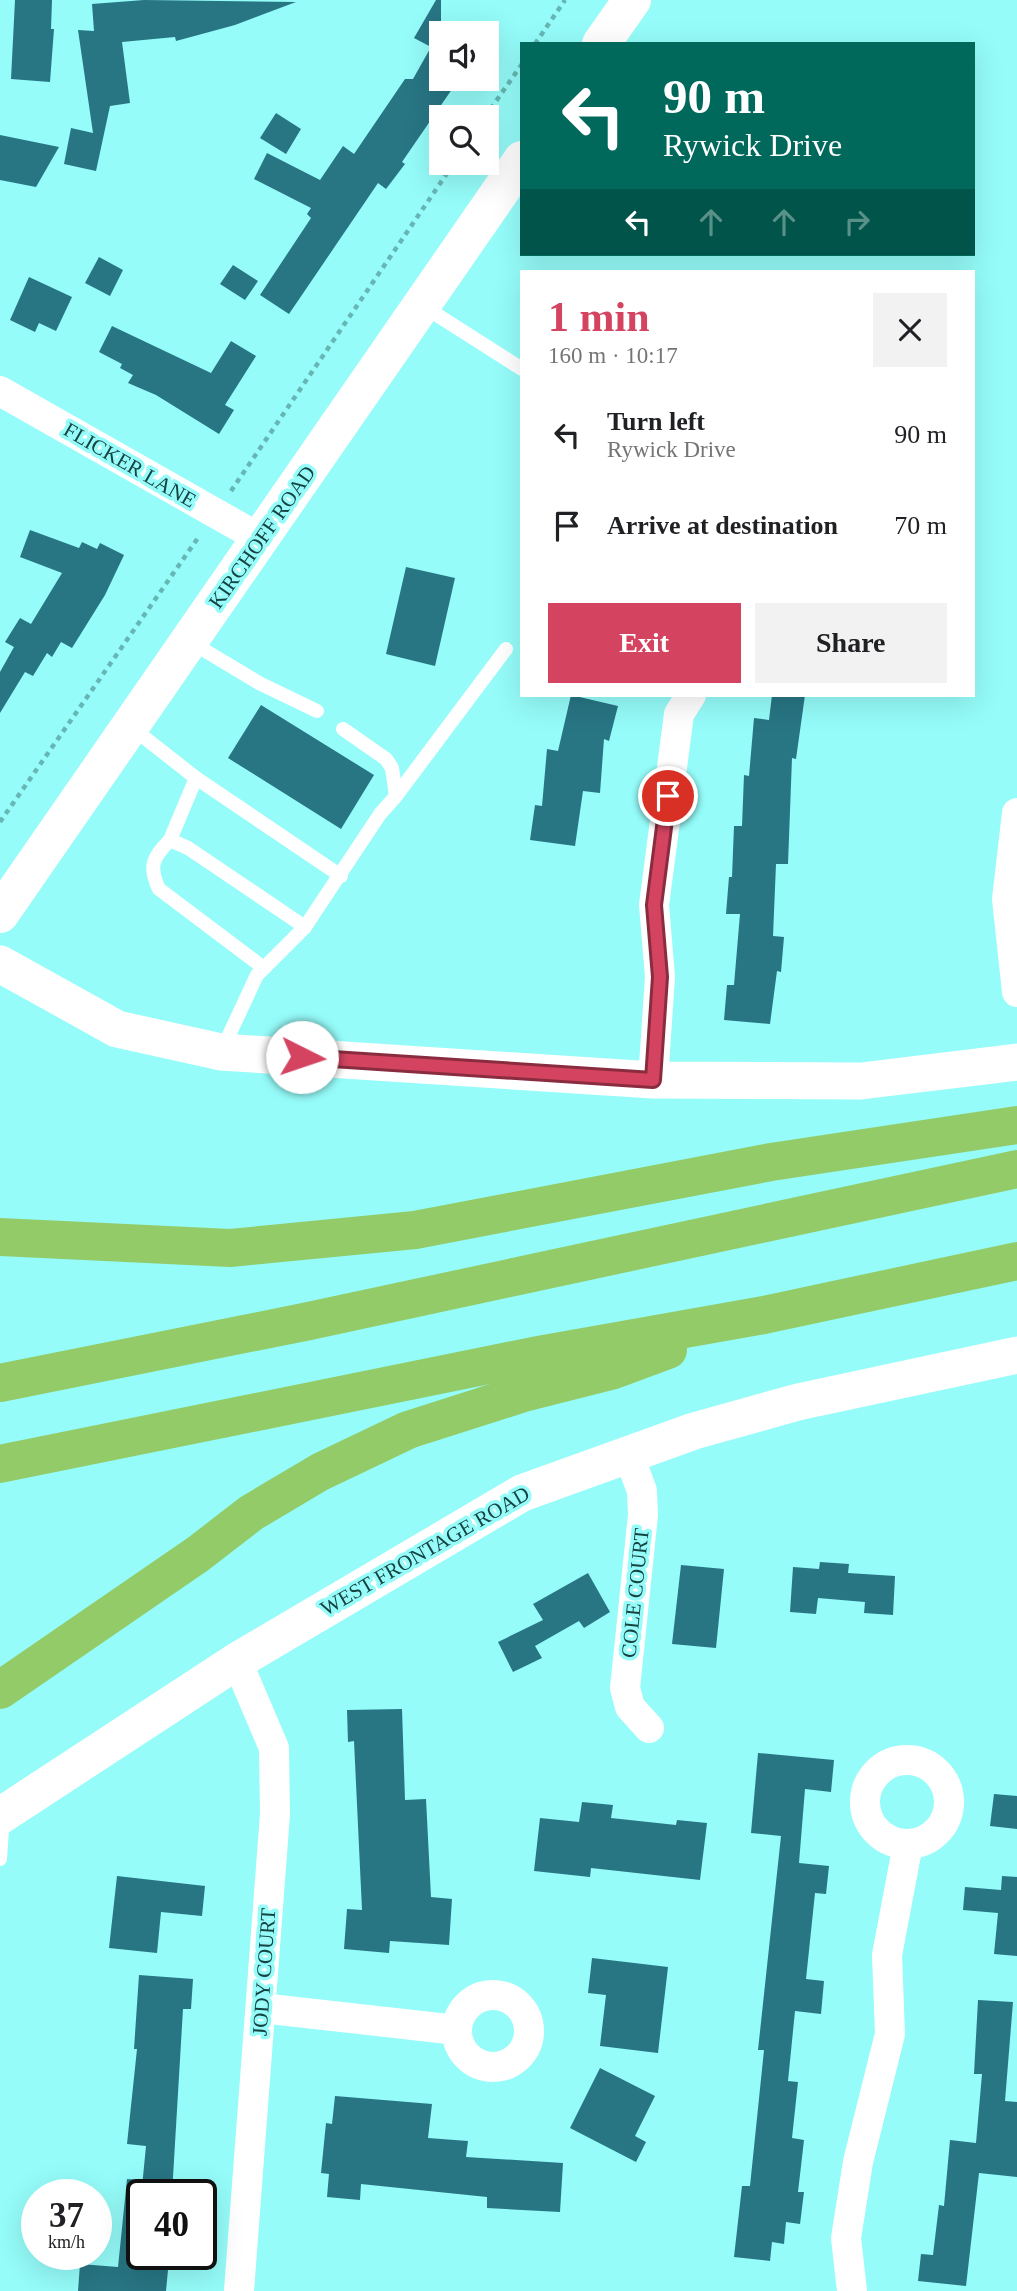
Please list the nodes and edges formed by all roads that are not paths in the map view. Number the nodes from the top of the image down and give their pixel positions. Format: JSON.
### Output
{"nodes":[{"id":1,"x":632,"y":0,"type":"edge"},
{"id":2,"x":602,"y":42,"type":"edge"},
{"id":3,"x":520,"y":163,"type":"edge"},
{"id":4,"x":421,"y":306,"type":"junction"},
{"id":5,"x":520,"y":368,"type":"edge"},
{"id":6,"x":0,"y":391,"type":"edge"},
{"id":7,"x":261,"y":539,"type":"junction"},
{"id":8,"x":190,"y":641,"type":"junction"},
{"id":9,"x":506,"y":649,"type":"dead end"},
{"id":10,"x":690,"y":697,"type":"edge"},
{"id":11,"x":317,"y":711,"type":"dead end"},
{"id":12,"x":130,"y":726,"type":"junction"},
{"id":13,"x":343,"y":729,"type":"dead end"},
{"id":14,"x":196,"y":778,"type":"junction"},
{"id":15,"x":396,"y":796,"type":"junction"},
{"id":16,"x":1017,"y":814,"type":"edge"},
{"id":17,"x":170,"y":840,"type":"junction"},
{"id":18,"x":341,"y":876,"type":"junction"},
{"id":19,"x":0,"y":914,"type":"edge"},
{"id":20,"x":305,"y":927,"type":"junction"},
{"id":21,"x":0,"y":964,"type":"edge"},
{"id":22,"x":264,"y":968,"type":"junction"},
{"id":23,"x":1017,"y":992,"type":"edge"},
{"id":24,"x":221,"y":1052,"type":"junction"},
{"id":25,"x":1017,"y":1062,"type":"edge"},
{"id":26,"x":653,"y":1080,"type":"junction"},
{"id":27,"x":1017,"y":1125,"type":"edge"},
{"id":28,"x":1017,"y":1169,"type":"edge"},
{"id":29,"x":0,"y":1219,"type":"edge"},
{"id":30,"x":0,"y":1237,"type":"edge"},
{"id":31,"x":122,"y":1243,"type":"junction"},
{"id":32,"x":1017,"y":1261,"type":"edge"},
{"id":33,"x":764,"y":1315,"type":"junction"},
{"id":34,"x":1017,"y":1355,"type":"edge"},
{"id":35,"x":0,"y":1383,"type":"edge"},
{"id":36,"x":628,"y":1453,"type":"junction"},
{"id":37,"x":0,"y":1464,"type":"edge"},
{"id":38,"x":237,"y":1661,"type":"junction"},
{"id":39,"x":0,"y":1690,"type":"edge"},
{"id":40,"x":649,"y":1728,"type":"dead end"},
{"id":41,"x":1,"y":1815,"type":"edge"},
{"id":42,"x":908,"y":1844,"type":"dead end"},
{"id":43,"x":0,"y":1860,"type":"edge"},
{"id":44,"x":261,"y":2008,"type":"junction"},
{"id":45,"x":457,"y":2030,"type":"dead end"},
{"id":46,"x":239,"y":2291,"type":"edge"},
{"id":47,"x":852,"y":2291,"type":"edge"}],
"edges":[{"from":1,"to":2,"type":"main road"},
{"from":3,"to":4,"type":"main road","name":"KIRCHOFF ROAD"},
{"from":4,"to":5,"type":"lane"},
{"from":4,"to":7,"type":"main road","name":"KIRCHOFF ROAD"},
{"from":6,"to":7,"type":"street","name":"FLICKER LANE"},
{"from":7,"to":8,"type":"main road","name":"KIRCHOFF ROAD"},
{"from":8,"to":11,"type":"lane"},
{"from":8,"to":12,"type":"main road","name":"KIRCHOFF ROAD"},
{"from":9,"to":15,"type":"lane"},
{"from":10,"to":26,"type":"street"},
{"from":12,"to":14,"type":"lane"},
{"from":12,"to":19,"type":"main road","name":"KIRCHOFF ROAD"},
{"from":13,"to":15,"type":"lane"},
{"from":14,"to":17,"type":"lane"},
{"from":14,"to":18,"type":"lane"},
{"from":15,"to":18,"type":"lane"},
{"from":16,"to":23,"type":"street"},
{"from":17,"to":20,"type":"lane"},
{"from":17,"to":22,"type":"lane"},
{"from":18,"to":20,"type":"lane"},
{"from":20,"to":22,"type":"lane"},
{"from":21,"to":24,"type":"street"},
{"from":22,"to":24,"type":"lane"},
{"from":24,"to":26,"type":"street"},
{"from":25,"to":26,"type":"street"},
{"from":27,"to":31,"type":"highway"},
{"from":28,"to":35,"type":"highway"},
{"from":29,"to":31,"type":"highway"},
{"from":30,"to":31,"type":"highway"},
{"from":32,"to":33,"type":"highway"},
{"from":33,"to":37,"type":"highway"},
{"from":33,"to":39,"type":"highway"},
{"from":34,"to":36,"type":"street","name":"WEST FRONTAGE ROAD"},
{"from":36,"to":38,"type":"street","name":"WEST FRONTAGE ROAD"},
{"from":36,"to":40,"type":"street","name":"COLE COURT"},
{"from":38,"to":41,"type":"street","name":"WEST FRONTAGE ROAD"},
{"from":38,"to":44,"type":"street","name":"JODY COURT"},
{"from":41,"to":43,"type":"lane"},
{"from":42,"to":47,"type":"street"},
{"from":44,"to":45,"type":"street"},
{"from":44,"to":46,"type":"street","name":"JODY COURT"}]}
